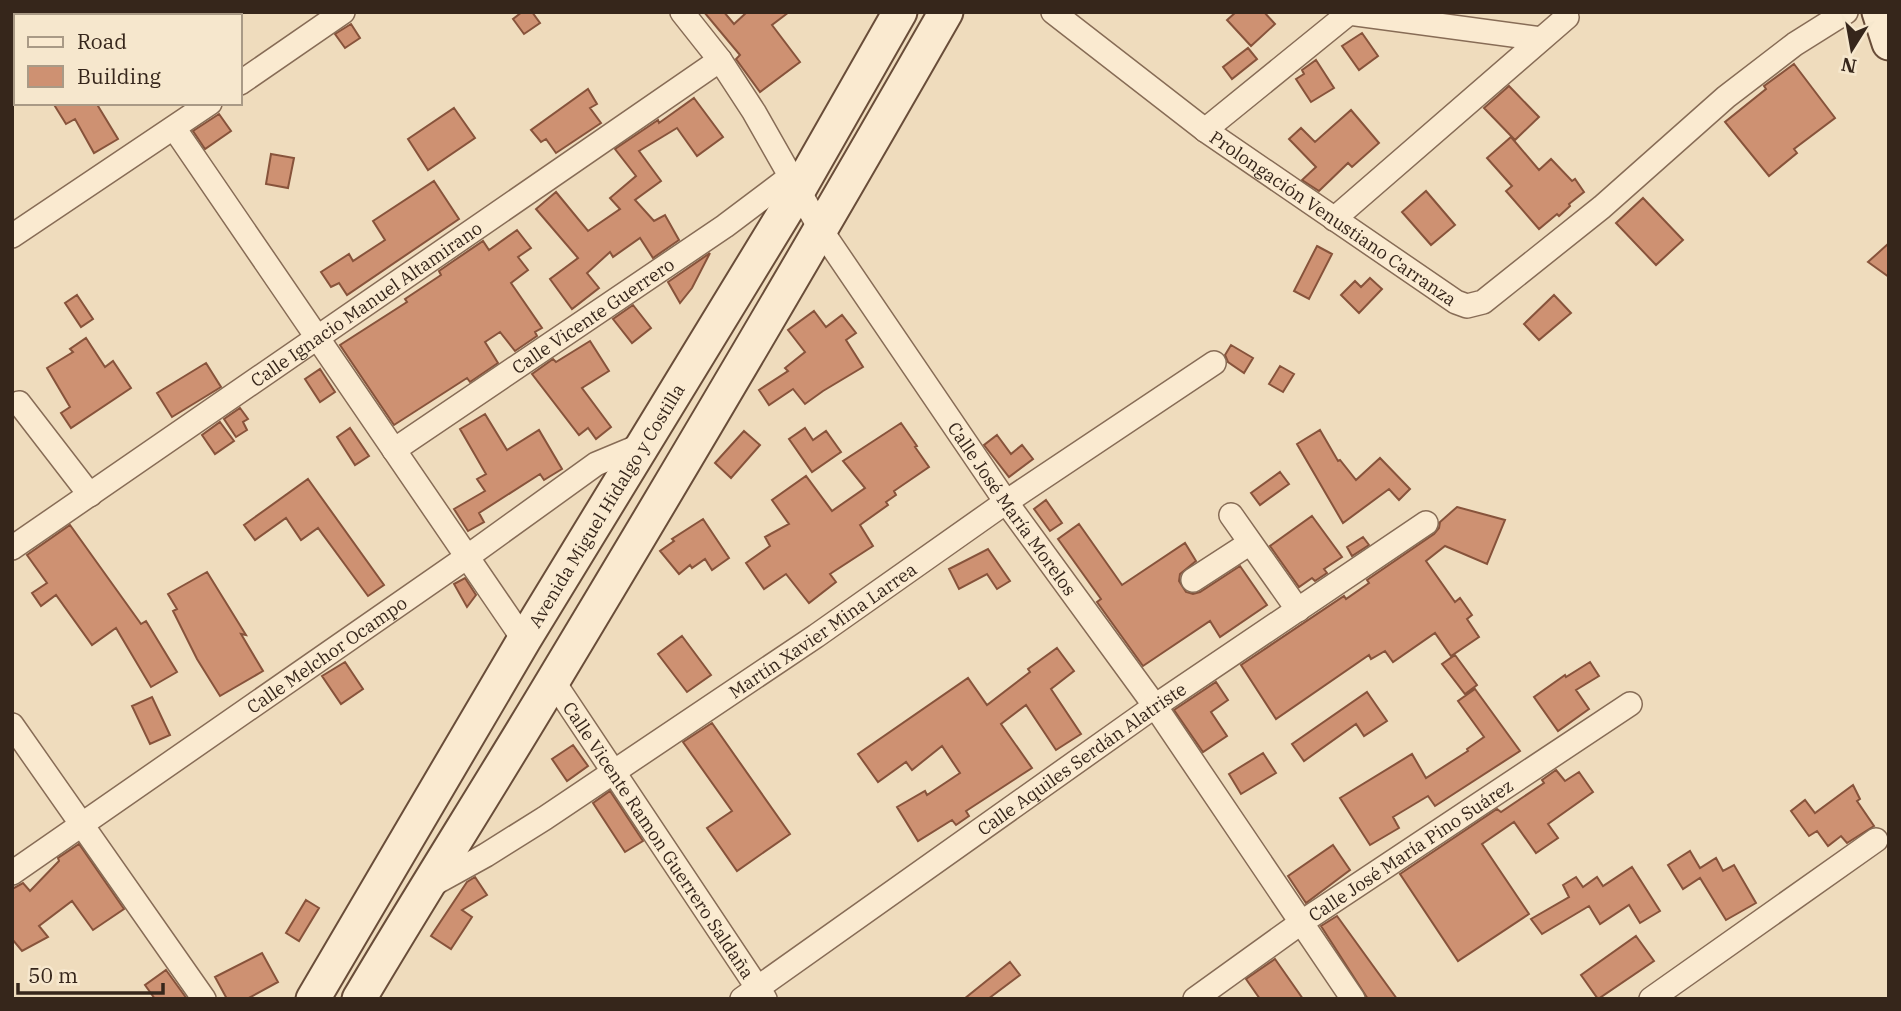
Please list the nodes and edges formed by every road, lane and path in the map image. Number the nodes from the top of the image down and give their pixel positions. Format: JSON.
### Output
{"nodes":[{"id":1,"x":343,"y":12,"type":"edge"},
{"id":2,"x":682,"y":12,"type":"edge"},
{"id":3,"x":900,"y":12,"type":"edge"},
{"id":4,"x":946,"y":12,"type":"edge"},
{"id":5,"x":1053,"y":12,"type":"edge"},
{"id":6,"x":1846,"y":12,"type":"edge"},
{"id":7,"x":1879,"y":12,"type":"edge"},
{"id":8,"x":1349,"y":13,"type":"edge"},
{"id":9,"x":1567,"y":17,"type":"dead end"},
{"id":10,"x":1541,"y":39,"type":"junction"},
{"id":11,"x":1889,"y":43,"type":"edge"},
{"id":12,"x":720,"y":60,"type":"junction"},
{"id":13,"x":242,"y":82,"type":"edge"},
{"id":14,"x":207,"y":105,"type":"edge"},
{"id":15,"x":174,"y":128,"type":"junction"},
{"id":16,"x":1205,"y":130,"type":"junction"},
{"id":17,"x":794,"y":184,"type":"junction"},
{"id":18,"x":1334,"y":219,"type":"junction"},
{"id":19,"x":821,"y":230,"type":"junction"},
{"id":20,"x":12,"y":236,"type":"edge"},
{"id":21,"x":318,"y":338,"type":"junction"},
{"id":22,"x":1214,"y":363,"type":"dead end"},
{"id":23,"x":19,"y":403,"type":"dead end"},
{"id":24,"x":645,"y":444,"type":"junction"},
{"id":25,"x":394,"y":450,"type":"junction"},
{"id":26,"x":90,"y":495,"type":"junction"},
{"id":27,"x":1006,"y":502,"type":"junction"},
{"id":28,"x":1231,"y":515,"type":"dead end"},
{"id":29,"x":1426,"y":523,"type":"dead end"},
{"id":30,"x":1250,"y":543,"type":"junction"},
{"id":31,"x":12,"y":548,"type":"edge"},
{"id":32,"x":467,"y":557,"type":"junction"},
{"id":33,"x":1193,"y":580,"type":"dead end"},
{"id":34,"x":1298,"y":610,"type":"junction"},
{"id":35,"x":524,"y":640,"type":"junction"},
{"id":36,"x":553,"y":681,"type":"junction"},
{"id":37,"x":1630,"y":704,"type":"dead end"},
{"id":38,"x":1155,"y":706,"type":"junction"},
{"id":39,"x":12,"y":725,"type":"edge"},
{"id":40,"x":614,"y":771,"type":"junction"},
{"id":41,"x":82,"y":826,"type":"junction"},
{"id":42,"x":1876,"y":840,"type":"dead end"},
{"id":43,"x":12,"y":873,"type":"edge"},
{"id":44,"x":424,"y":889,"type":"junction"},
{"id":45,"x":1302,"y":922,"type":"junction"},
{"id":46,"x":755,"y":995,"type":"edge"},
{"id":47,"x":204,"y":999,"type":"edge"},
{"id":48,"x":313,"y":999,"type":"edge"},
{"id":49,"x":359,"y":999,"type":"edge"},
{"id":50,"x":1195,"y":999,"type":"edge"},
{"id":51,"x":1353,"y":999,"type":"edge"},
{"id":52,"x":1651,"y":999,"type":"edge"}],
"edges":[{"from":1,"to":13,"type":"street"},
{"from":2,"to":12,"type":"street","name":"Calle José María Morelos"},
{"from":3,"to":17,"type":"main road","name":"Avenida Miguel Hidalgo y Costilla"},
{"from":4,"to":19,"type":"main road"},
{"from":5,"to":16,"type":"street","name":"Prolongación Venustiano Carranza"},
{"from":6,"to":18,"type":"street","name":"Prolongación Venustiano Carranza"},
{"from":7,"to":11,"type":"main road"},
{"from":8,"to":10,"type":"street"},
{"from":8,"to":16,"type":"street"},
{"from":9,"to":10,"type":"street"},
{"from":10,"to":18,"type":"street"},
{"from":12,"to":17,"type":"street","name":"Calle José María Morelos"},
{"from":12,"to":21,"type":"street","name":"Calle Ignacio Manuel Altamirano"},
{"from":14,"to":15,"type":"street"},
{"from":15,"to":20,"type":"street"},
{"from":15,"to":21,"type":"street"},
{"from":16,"to":18,"type":"street","name":"Prolongación Venustiano Carranza"},
{"from":17,"to":19,"type":"street","name":"Calle José María Morelos"},
{"from":17,"to":24,"type":"main road","name":"Avenida Miguel Hidalgo y Costilla"},
{"from":17,"to":25,"type":"street","name":"Calle Vicente Guerrero"},
{"from":19,"to":27,"type":"street","name":"Calle José María Morelos"},
{"from":19,"to":36,"type":"main road"},
{"from":21,"to":25,"type":"street"},
{"from":21,"to":26,"type":"street","name":"Calle Ignacio Manuel Altamirano"},
{"from":22,"to":27,"type":"street","name":"Martín Xavier Mina Larrea"},
{"from":23,"to":26,"type":"street"},
{"from":24,"to":32,"type":"street","name":"Calle Melchor Ocampo"},
{"from":24,"to":35,"type":"main road","name":"Avenida Miguel Hidalgo y Costilla"},
{"from":25,"to":32,"type":"street"},
{"from":26,"to":31,"type":"street","name":"Calle Ignacio Manuel Altamirano"},
{"from":27,"to":38,"type":"street","name":"Calle José María Morelos"},
{"from":27,"to":40,"type":"street","name":"Martín Xavier Mina Larrea"},
{"from":28,"to":30,"type":"street"},
{"from":29,"to":34,"type":"street","name":"Calle Aquiles Serdán Alatriste"},
{"from":30,"to":33,"type":"street"},
{"from":30,"to":34,"type":"street"},
{"from":32,"to":35,"type":"street"},
{"from":32,"to":41,"type":"street","name":"Calle Melchor Ocampo"},
{"from":34,"to":38,"type":"street","name":"Calle Aquiles Serdán Alatriste"},
{"from":35,"to":48,"type":"main road","name":"Avenida Miguel Hidalgo y Costilla"},
{"from":36,"to":40,"type":"street","name":"Calle Vicente Ramon Guerrero Saldaña"},
{"from":36,"to":44,"type":"main road"},
{"from":37,"to":45,"type":"street","name":"Calle José María Pino Suárez"},
{"from":38,"to":45,"type":"street","name":"Calle José María Morelos"},
{"from":38,"to":46,"type":"street","name":"Calle Aquiles Serdán Alatriste"},
{"from":39,"to":41,"type":"street"},
{"from":40,"to":44,"type":"street","name":"Martín Xavier Mina Larrea"},
{"from":40,"to":46,"type":"street","name":"Calle Vicente Ramon Guerrero Saldaña"},
{"from":41,"to":43,"type":"street","name":"Calle Melchor Ocampo"},
{"from":41,"to":47,"type":"street"},
{"from":42,"to":52,"type":"street"},
{"from":44,"to":49,"type":"main road"},
{"from":45,"to":50,"type":"street","name":"Calle José María Pino Suárez"},
{"from":45,"to":51,"type":"street","name":"Calle José María Morelos"}]}
